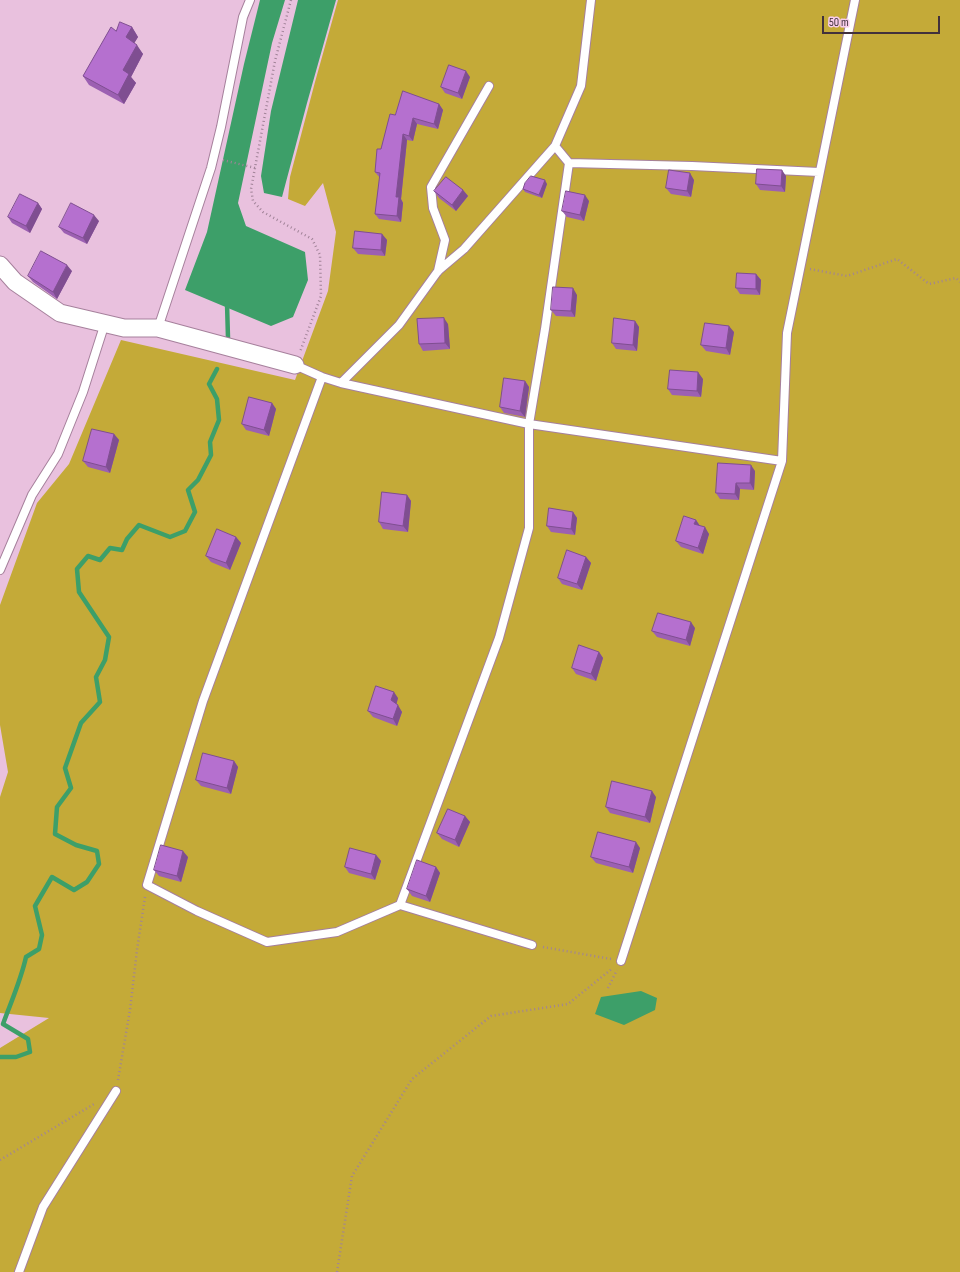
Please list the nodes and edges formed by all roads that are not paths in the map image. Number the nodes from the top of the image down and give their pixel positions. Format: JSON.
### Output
{"nodes":[{"id":1,"x":250,"y":0,"type":"edge"},
{"id":2,"x":591,"y":0,"type":"edge"},
{"id":3,"x":855,"y":0,"type":"edge"},
{"id":4,"x":489,"y":86,"type":"dead end"},
{"id":5,"x":555,"y":146,"type":"junction"},
{"id":6,"x":569,"y":163,"type":"junction"},
{"id":7,"x":819,"y":172,"type":"junction"},
{"id":8,"x":0,"y":266,"type":"edge"},
{"id":9,"x":438,"y":272,"type":"junction"},
{"id":10,"x":105,"y":323,"type":"junction"},
{"id":11,"x":158,"y":328,"type":"junction"},
{"id":12,"x":295,"y":365,"type":"joint"},
{"id":13,"x":322,"y":377,"type":"junction"},
{"id":14,"x":341,"y":383,"type":"junction"},
{"id":15,"x":530,"y":424,"type":"junction"},
{"id":16,"x":782,"y":461,"type":"junction"},
{"id":17,"x":0,"y":570,"type":"edge"},
{"id":18,"x":400,"y":904,"type":"junction"},
{"id":19,"x":532,"y":945,"type":"road end"},
{"id":20,"x":621,"y":961,"type":"road end"},
{"id":21,"x":116,"y":1090,"type":"road end"},
{"id":22,"x":19,"y":1272,"type":"edge"}],
"edges":[{"from":1,"to":11,"type":"lane"},
{"from":2,"to":5,"type":"lane"},
{"from":3,"to":7,"type":"lane"},
{"from":4,"to":9,"type":"lane"},
{"from":5,"to":6,"type":"lane"},
{"from":5,"to":9,"type":"lane"},
{"from":6,"to":7,"type":"lane"},
{"from":6,"to":15,"type":"lane"},
{"from":7,"to":16,"type":"lane"},
{"from":8,"to":10,"type":"street"},
{"from":9,"to":14,"type":"lane"},
{"from":10,"to":11,"type":"street"},
{"from":10,"to":17,"type":"lane"},
{"from":11,"to":12,"type":"street"},
{"from":12,"to":13,"type":"lane"},
{"from":13,"to":14,"type":"lane"},
{"from":13,"to":18,"type":"lane"},
{"from":14,"to":15,"type":"lane"},
{"from":15,"to":16,"type":"lane"},
{"from":15,"to":18,"type":"lane"},
{"from":16,"to":20,"type":"lane"},
{"from":18,"to":19,"type":"lane"},
{"from":21,"to":22,"type":"lane"}]}
